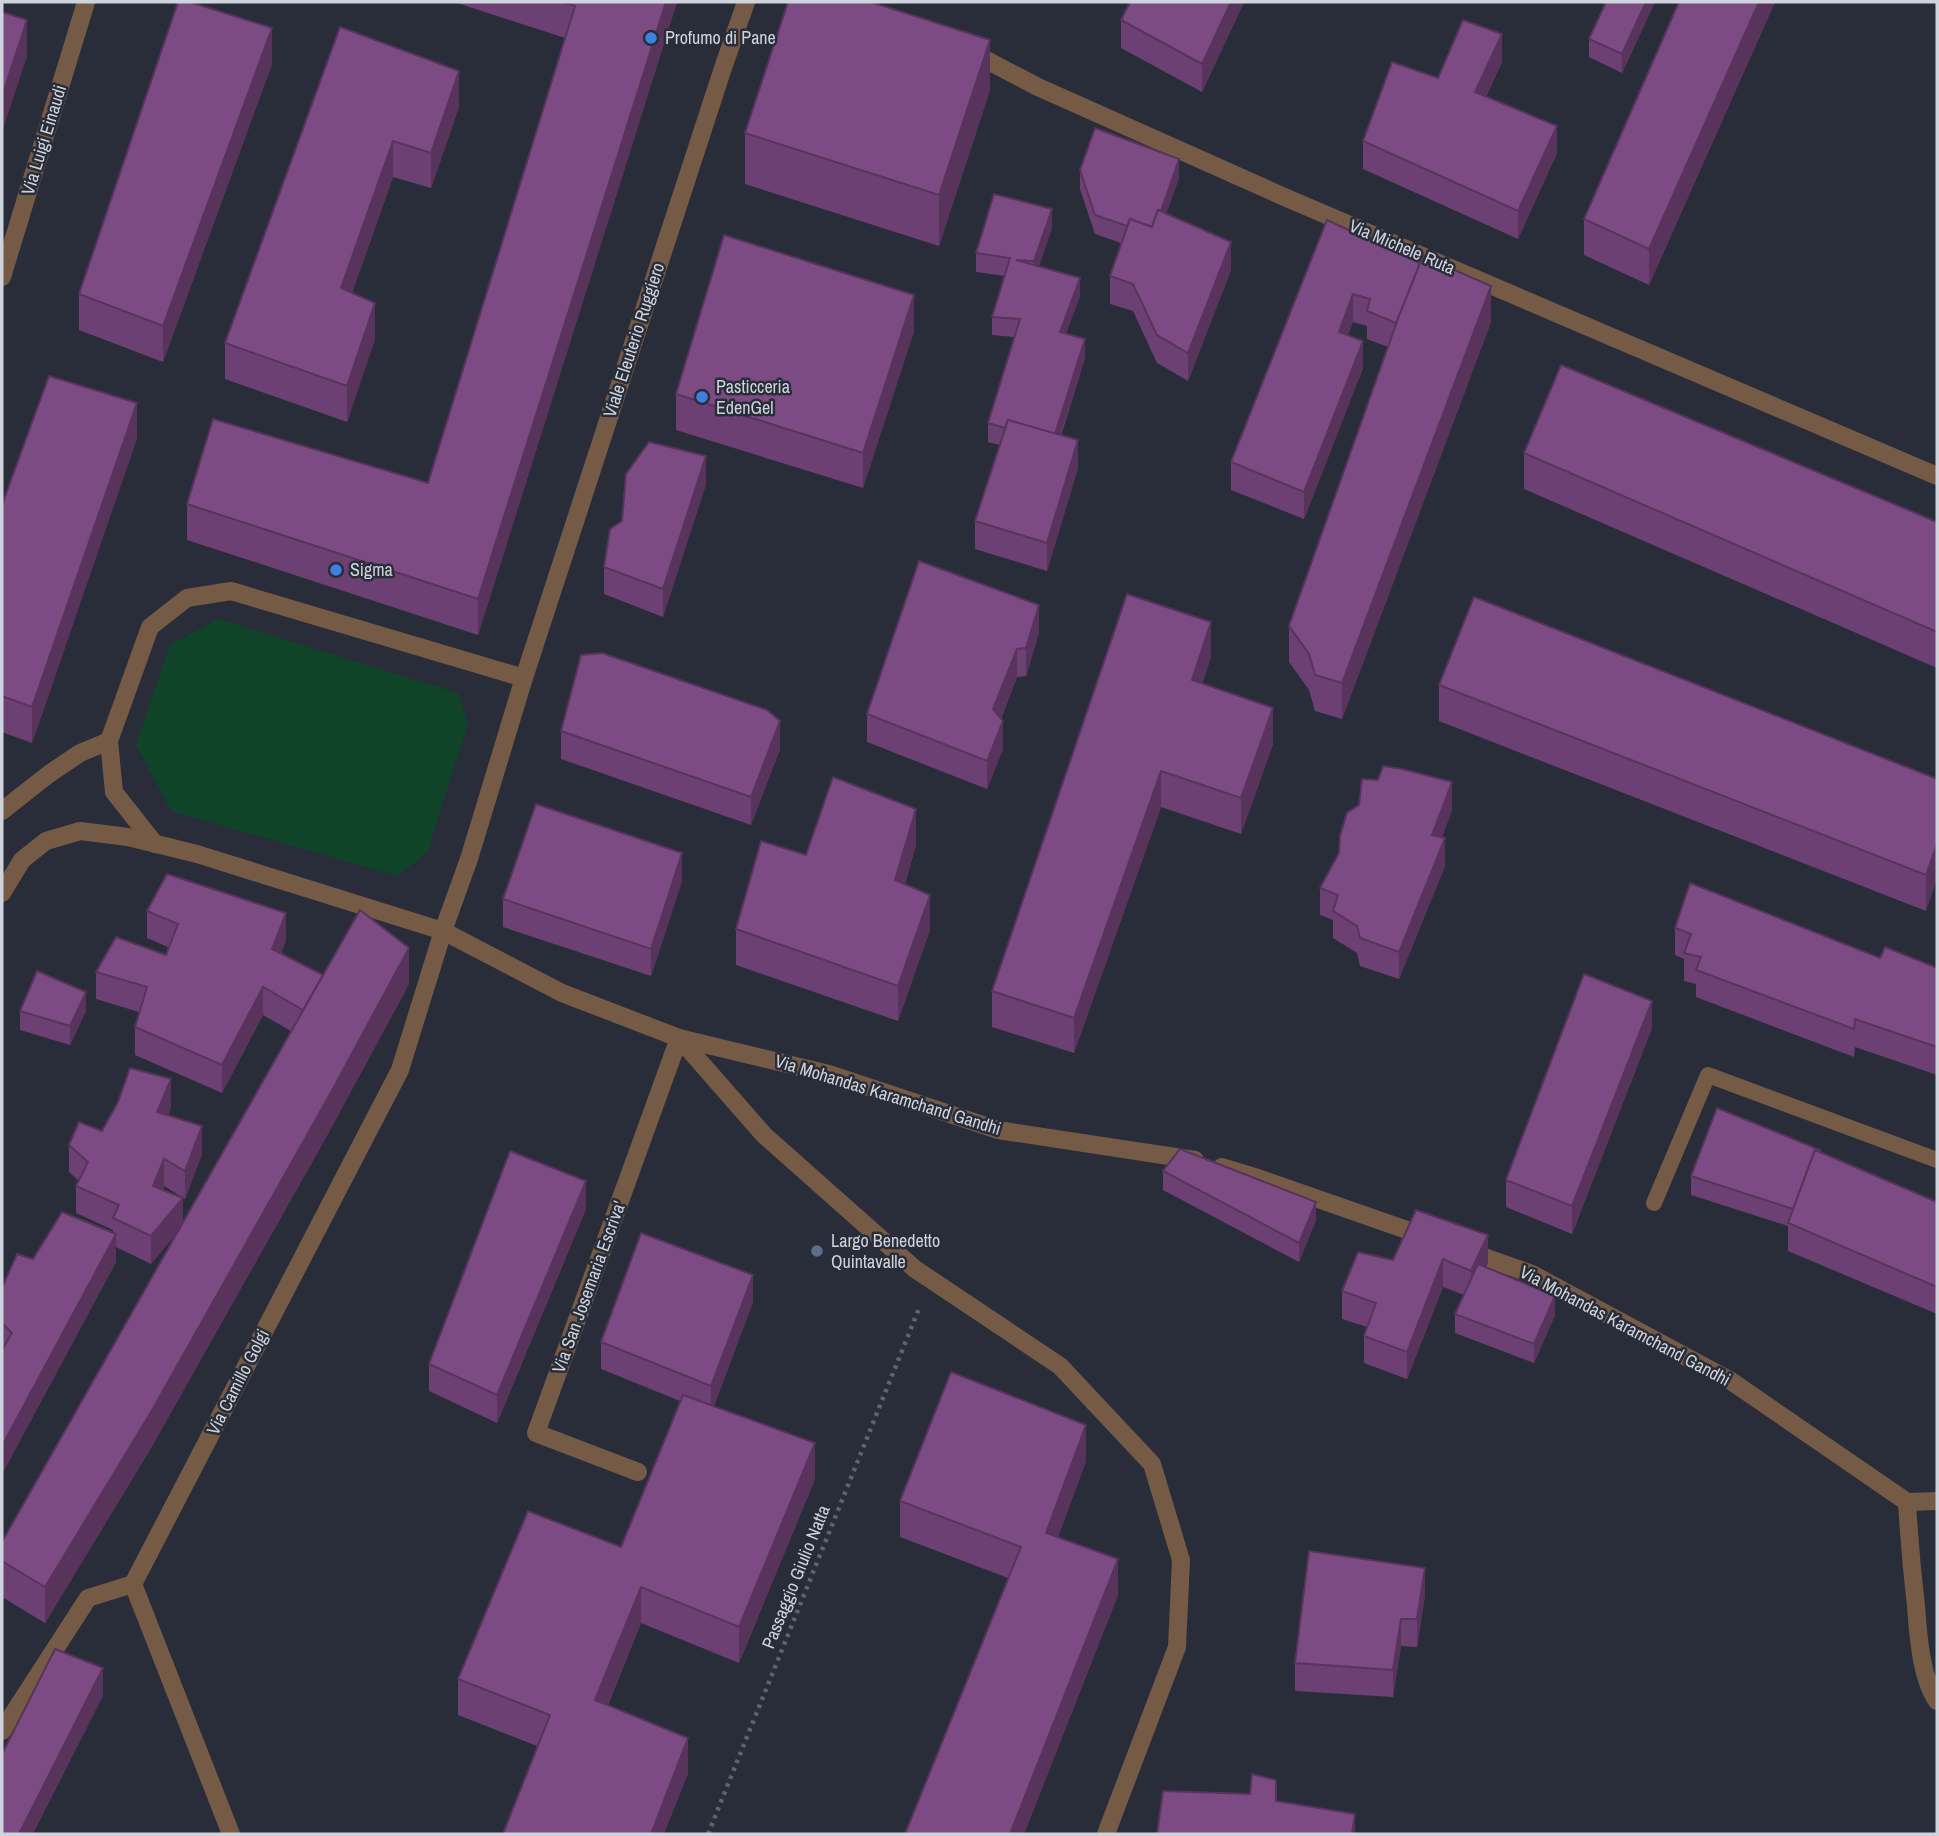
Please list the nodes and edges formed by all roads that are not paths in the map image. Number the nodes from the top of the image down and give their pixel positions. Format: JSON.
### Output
{"nodes":[{"id":1,"x":86,"y":2,"type":"edge"},
{"id":2,"x":746,"y":2,"type":"edge"},
{"id":3,"x":956,"y":44,"type":"edge"},
{"id":4,"x":2,"y":277,"type":"edge"},
{"id":5,"x":1937,"y":476,"type":"edge"},
{"id":6,"x":524,"y":678,"type":"junction"},
{"id":7,"x":109,"y":741,"type":"junction"},
{"id":8,"x":2,"y":811,"type":"edge"},
{"id":9,"x":155,"y":844,"type":"junction"},
{"id":10,"x":2,"y":892,"type":"edge"},
{"id":11,"x":443,"y":931,"type":"junction"},
{"id":12,"x":679,"y":1038,"type":"junction"},
{"id":13,"x":1937,"y":1160,"type":"edge"},
{"id":14,"x":1654,"y":1203,"type":"dead end"},
{"id":15,"x":638,"y":1472,"type":"dead end"},
{"id":16,"x":1937,"y":1501,"type":"edge"},
{"id":17,"x":1907,"y":1502,"type":"junction"},
{"id":18,"x":132,"y":1584,"type":"junction"},
{"id":19,"x":1937,"y":1701,"type":"edge"},
{"id":20,"x":2,"y":1731,"type":"edge"},
{"id":21,"x":230,"y":1834,"type":"edge"},
{"id":22,"x":1106,"y":1834,"type":"edge"}],
"edges":[{"from":1,"to":4,"type":"street","name":"Via Luigi Einaudi"},
{"from":2,"to":6,"type":"street","name":"Viale Eleuterio Ruggiero"},
{"from":3,"to":5,"type":"street","name":"Via Michele Ruta"},
{"from":6,"to":7,"type":"street"},
{"from":6,"to":11,"type":"street","name":"Viale Eleuterio Ruggiero"},
{"from":7,"to":8,"type":"street"},
{"from":7,"to":9,"type":"street"},
{"from":9,"to":10,"type":"street"},
{"from":9,"to":11,"type":"street"},
{"from":11,"to":12,"type":"street"},
{"from":11,"to":18,"type":"street","name":"Via Camillo Golgi"},
{"from":12,"to":15,"type":"street","name":"Via San Josemaria Escriva'"},
{"from":12,"to":17,"type":"street","name":"Via Mohandas Karamchand Gandhi"},
{"from":12,"to":22,"type":"street"},
{"from":13,"to":14,"type":"lane"},
{"from":16,"to":17,"type":"street"},
{"from":17,"to":19,"type":"street"},
{"from":18,"to":20,"type":"street"},
{"from":18,"to":21,"type":"street"}]}
